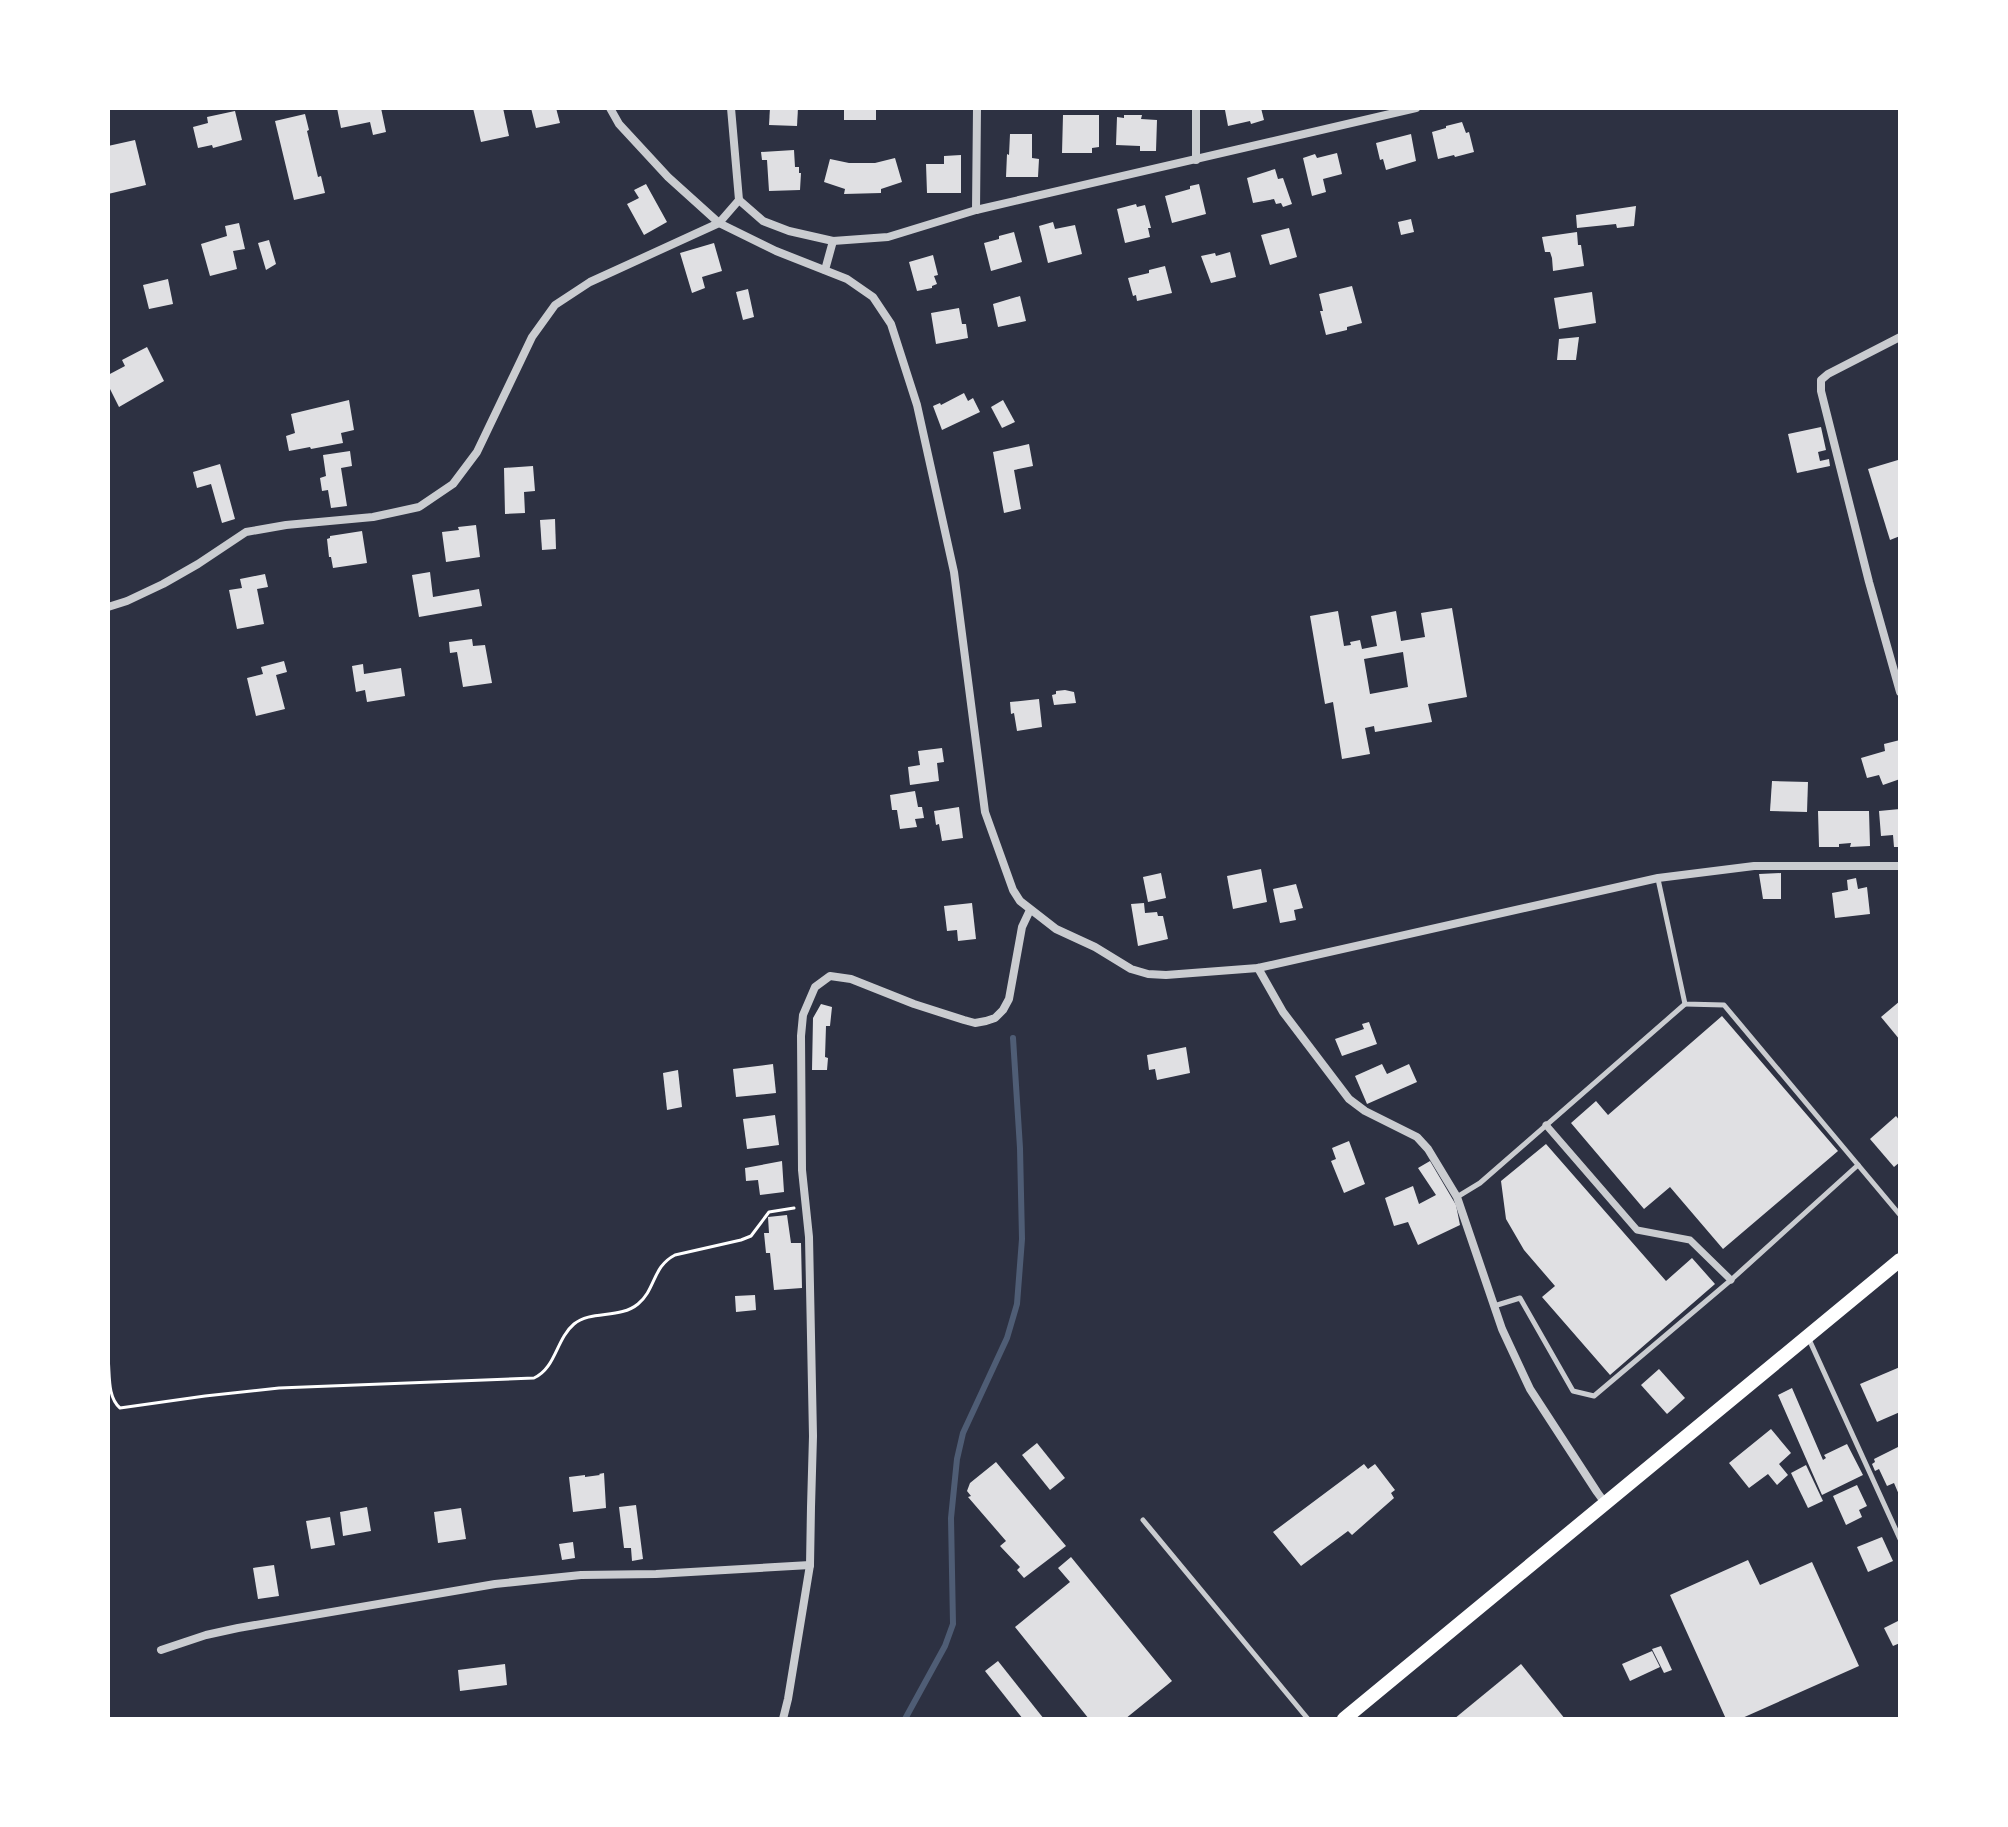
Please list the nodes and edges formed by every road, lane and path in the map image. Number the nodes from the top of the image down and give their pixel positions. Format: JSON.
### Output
{"nodes":[{"id":1,"x":610,"y":108,"type":"edge"},
{"id":2,"x":731,"y":108,"type":"edge"},
{"id":3,"x":977,"y":108,"type":"edge"},
{"id":4,"x":1196,"y":108,"type":"edge"},
{"id":5,"x":1416,"y":108,"type":"edge"},
{"id":6,"x":1196,"y":160,"type":"junction"},
{"id":7,"x":739,"y":200,"type":"junction"},
{"id":8,"x":976,"y":210,"type":"junction"},
{"id":9,"x":719,"y":223,"type":"junction"},
{"id":10,"x":833,"y":241,"type":"junction"},
{"id":11,"x":825,"y":270,"type":"junction"},
{"id":12,"x":1900,"y":337,"type":"edge"},
{"id":13,"x":108,"y":607,"type":"edge"},
{"id":14,"x":1900,"y":692,"type":"edge"},
{"id":15,"x":1900,"y":866,"type":"edge"},
{"id":16,"x":1658,"y":878,"type":"junction"},
{"id":17,"x":1030,"y":910,"type":"junction"},
{"id":18,"x":1258,"y":968,"type":"junction"},
{"id":19,"x":1685,"y":1004,"type":"junction"},
{"id":20,"x":1546,"y":1125,"type":"junction"},
{"id":21,"x":1858,"y":1165,"type":"junction"},
{"id":22,"x":1457,"y":1197,"type":"junction"},
{"id":23,"x":806,"y":1207,"type":"junction"},
{"id":24,"x":1900,"y":1215,"type":"edge"},
{"id":25,"x":1899,"y":1263,"type":"edge"},
{"id":26,"x":1731,"y":1280,"type":"junction"},
{"id":27,"x":1494,"y":1306,"type":"junction"},
{"id":28,"x":1808,"y":1336,"type":"junction"},
{"id":29,"x":108,"y":1358,"type":"edge"},
{"id":30,"x":1605,"y":1503,"type":"junction"},
{"id":31,"x":1143,"y":1520,"type":"dead end"},
{"id":32,"x":1900,"y":1539,"type":"edge"},
{"id":33,"x":810,"y":1565,"type":"junction"},
{"id":34,"x":161,"y":1650,"type":"dead end"},
{"id":35,"x":783,"y":1719,"type":"edge"},
{"id":36,"x":1308,"y":1719,"type":"edge"},
{"id":37,"x":1344,"y":1719,"type":"edge"}],
"edges":[{"from":1,"to":9,"type":"street"},
{"from":2,"to":7,"type":"street"},
{"from":3,"to":8,"type":"street"},
{"from":4,"to":6,"type":"street"},
{"from":5,"to":6,"type":"street"},
{"from":6,"to":8,"type":"street"},
{"from":7,"to":9,"type":"street"},
{"from":7,"to":10,"type":"street"},
{"from":8,"to":10,"type":"street"},
{"from":9,"to":11,"type":"street"},
{"from":9,"to":13,"type":"street"},
{"from":10,"to":11,"type":"street"},
{"from":11,"to":17,"type":"street"},
{"from":12,"to":14,"type":"street"},
{"from":15,"to":16,"type":"street"},
{"from":16,"to":18,"type":"street"},
{"from":16,"to":19,"type":"lane"},
{"from":17,"to":18,"type":"street"},
{"from":17,"to":23,"type":"street"},
{"from":18,"to":22,"type":"street"},
{"from":19,"to":20,"type":"lane"},
{"from":19,"to":21,"type":"lane"},
{"from":20,"to":22,"type":"lane"},
{"from":20,"to":26,"type":"street"},
{"from":21,"to":24,"type":"lane"},
{"from":21,"to":26,"type":"lane"},
{"from":22,"to":27,"type":"street"},
{"from":23,"to":29,"type":"path"},
{"from":23,"to":33,"type":"street"},
{"from":25,"to":28,"type":"main road"},
{"from":26,"to":27,"type":"lane"},
{"from":27,"to":30,"type":"street"},
{"from":28,"to":30,"type":"main road"},
{"from":28,"to":32,"type":"lane"},
{"from":30,"to":37,"type":"main road"},
{"from":31,"to":36,"type":"lane"},
{"from":33,"to":34,"type":"street"},
{"from":33,"to":35,"type":"street"}]}
